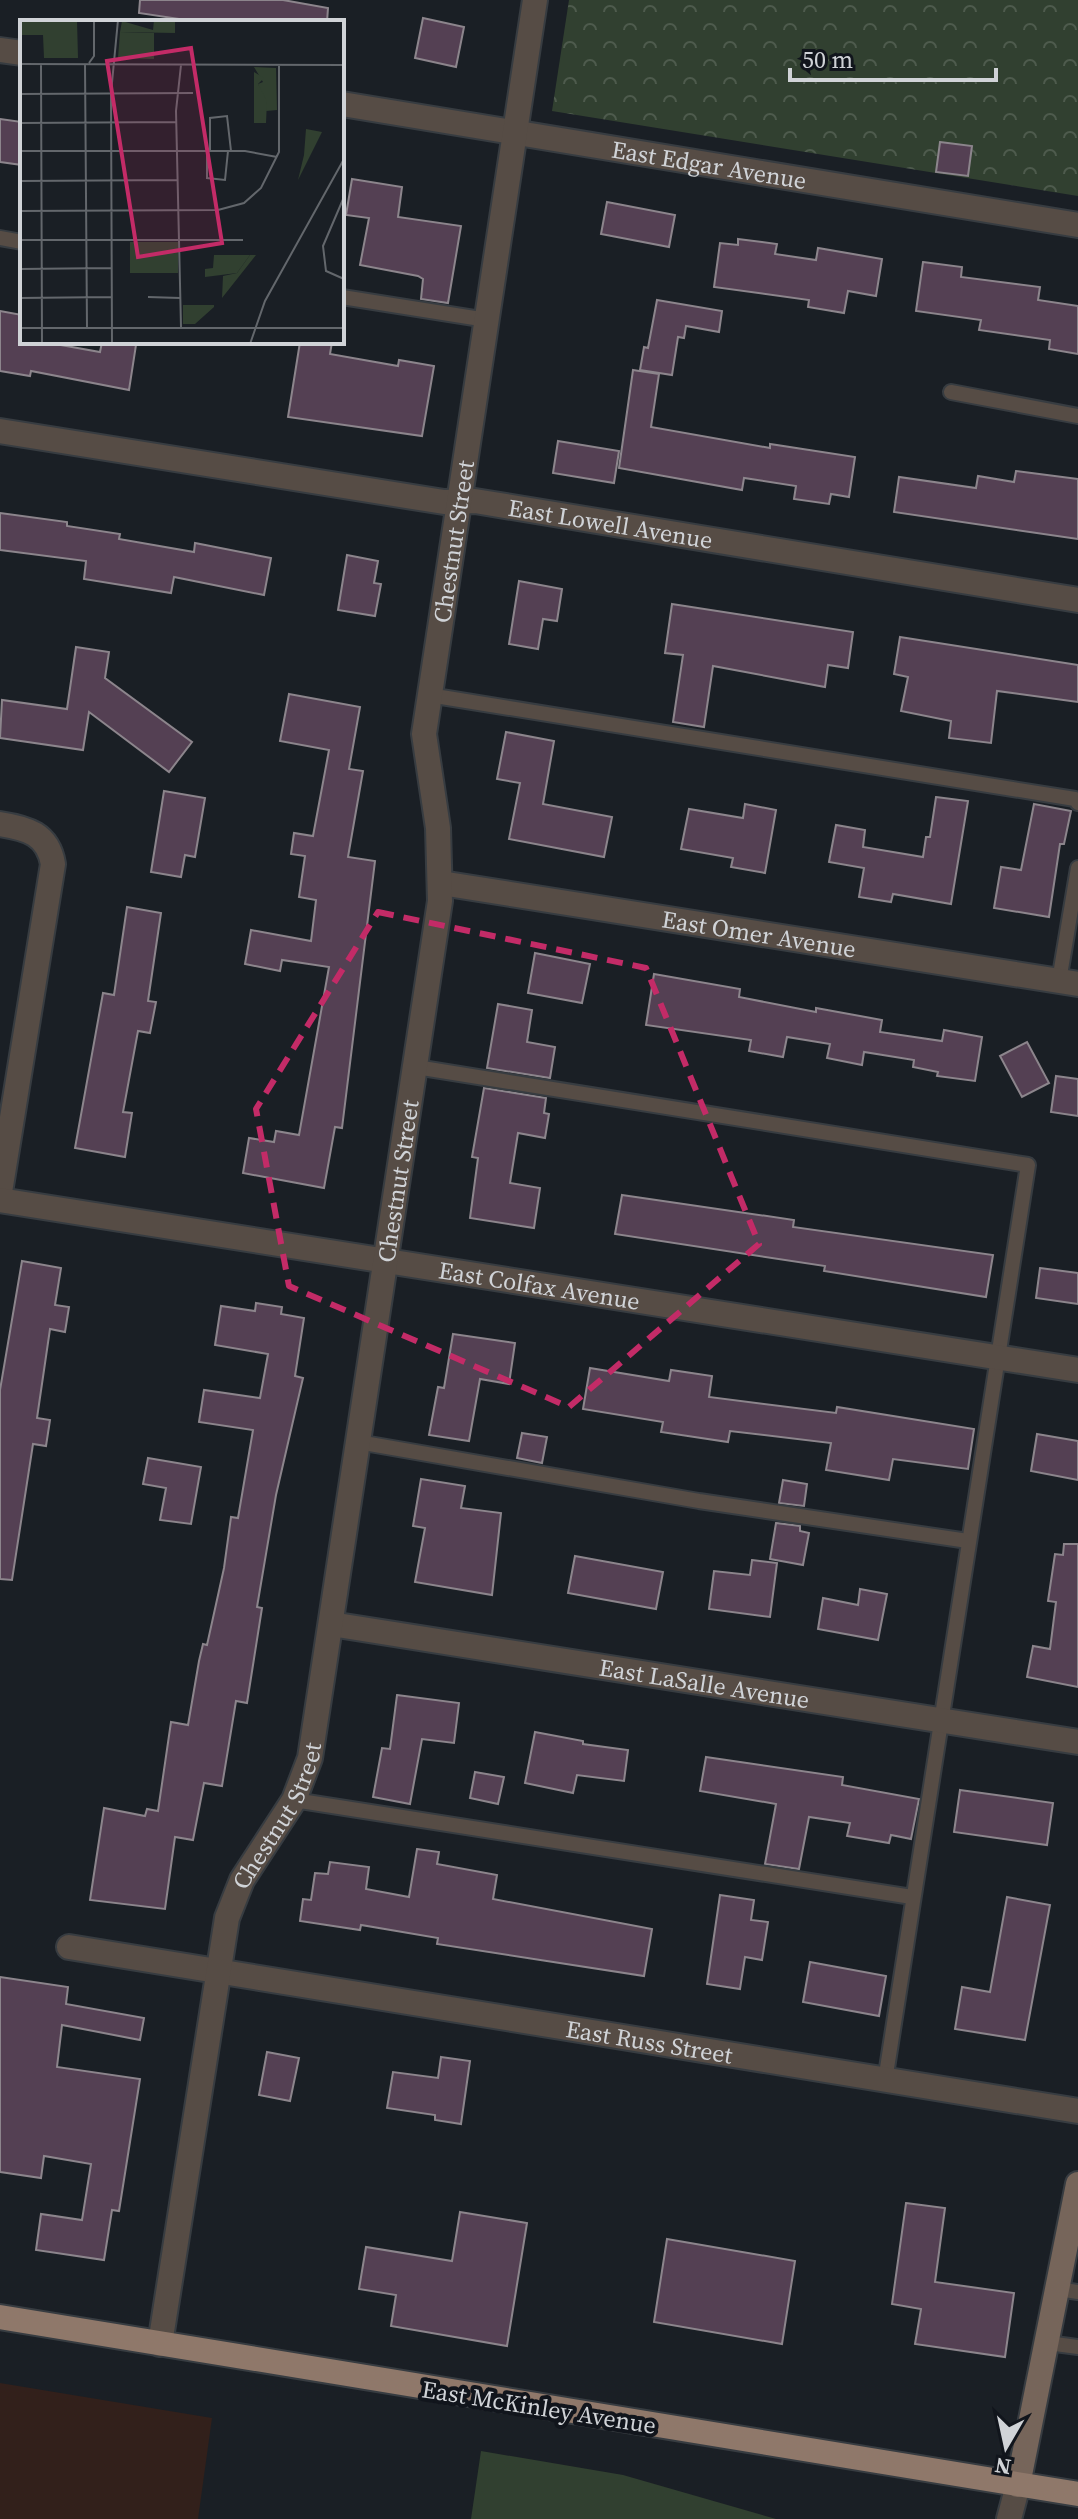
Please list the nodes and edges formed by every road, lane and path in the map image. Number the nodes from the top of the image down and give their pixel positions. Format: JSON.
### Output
{"nodes":[{"id":1,"x":535,"y":0,"type":"edge"},
{"id":2,"x":0,"y":50,"type":"edge"},
{"id":3,"x":20,"y":53,"type":"edge"},
{"id":4,"x":344,"y":104,"type":"edge"},
{"id":5,"x":515,"y":131,"type":"junction"},
{"id":6,"x":1078,"y":225,"type":"edge"},
{"id":7,"x":0,"y":238,"type":"edge"},
{"id":8,"x":20,"y":242,"type":"edge"},
{"id":9,"x":344,"y":297,"type":"edge"},
{"id":10,"x":487,"y":320,"type":"junction"},
{"id":11,"x":951,"y":392,"type":"dead end"},
{"id":12,"x":1078,"y":416,"type":"edge"},
{"id":13,"x":0,"y":431,"type":"edge"},
{"id":14,"x":458,"y":502,"type":"junction"},
{"id":15,"x":1078,"y":600,"type":"edge"},
{"id":16,"x":429,"y":695,"type":"junction"},
{"id":17,"x":1078,"y":803,"type":"edge"},
{"id":18,"x":0,"y":824,"type":"edge"},
{"id":19,"x":1078,"y":868,"type":"edge"},
{"id":20,"x":441,"y":883,"type":"junction"},
{"id":21,"x":1068,"y":983,"type":"edge"},
{"id":22,"x":416,"y":1067,"type":"junction"},
{"id":23,"x":0,"y":1192,"type":"edge"},
{"id":24,"x":0,"y":1200,"type":"edge"},
{"id":25,"x":385,"y":1262,"type":"junction"},
{"id":26,"x":997,"y":1357,"type":"junction"},
{"id":27,"x":1078,"y":1370,"type":"edge"},
{"id":28,"x":358,"y":1442,"type":"junction"},
{"id":29,"x":968,"y":1541,"type":"junction"},
{"id":30,"x":331,"y":1624,"type":"junction"},
{"id":31,"x":941,"y":1719,"type":"junction"},
{"id":32,"x":1078,"y":1742,"type":"edge"},
{"id":33,"x":294,"y":1800,"type":"junction"},
{"id":34,"x":912,"y":1897,"type":"junction"},
{"id":35,"x":69,"y":1947,"type":"dead end"},
{"id":36,"x":219,"y":1972,"type":"junction"},
{"id":37,"x":885,"y":2081,"type":"junction"},
{"id":38,"x":1078,"y":2111,"type":"edge"},
{"id":39,"x":1078,"y":2184,"type":"edge"},
{"id":40,"x":1068,"y":2291,"type":"edge"},
{"id":41,"x":0,"y":2317,"type":"edge"},
{"id":42,"x":1048,"y":2343,"type":"junction"},
{"id":43,"x":160,"y":2344,"type":"junction"},
{"id":44,"x":1078,"y":2347,"type":"edge"},
{"id":45,"x":1018,"y":2485,"type":"junction"},
{"id":46,"x":1078,"y":2494,"type":"edge"},
{"id":47,"x":1009,"y":2519,"type":"edge"}],
"edges":[{"from":1,"to":5,"type":"street","name":"Chestnut Street"},
{"from":2,"to":3,"type":"street"},
{"from":4,"to":5,"type":"street","name":"East Edgar Avenue"},
{"from":5,"to":6,"type":"street","name":"East Edgar Avenue"},
{"from":5,"to":10,"type":"street","name":"Chestnut Street"},
{"from":7,"to":8,"type":"lane"},
{"from":9,"to":10,"type":"lane"},
{"from":10,"to":14,"type":"street","name":"Chestnut Street"},
{"from":11,"to":12,"type":"lane"},
{"from":13,"to":14,"type":"street","name":"East Lowell Avenue"},
{"from":14,"to":15,"type":"street","name":"East Lowell Avenue"},
{"from":14,"to":16,"type":"street","name":"Chestnut Street"},
{"from":16,"to":17,"type":"lane"},
{"from":16,"to":20,"type":"street","name":"Chestnut Street"},
{"from":18,"to":23,"type":"street"},
{"from":19,"to":21,"type":"lane"},
{"from":20,"to":21,"type":"street","name":"East Omer Avenue"},
{"from":20,"to":22,"type":"street","name":"Chestnut Street"},
{"from":22,"to":25,"type":"street","name":"Chestnut Street"},
{"from":22,"to":26,"type":"lane"},
{"from":24,"to":25,"type":"street","name":"East Colfax Avenue"},
{"from":25,"to":26,"type":"street","name":"East Colfax Avenue"},
{"from":25,"to":28,"type":"street","name":"Chestnut Street"},
{"from":26,"to":27,"type":"street","name":"East Colfax Avenue"},
{"from":26,"to":29,"type":"lane"},
{"from":28,"to":29,"type":"lane"},
{"from":28,"to":30,"type":"street","name":"Chestnut Street"},
{"from":29,"to":31,"type":"lane"},
{"from":30,"to":31,"type":"street","name":"East LaSalle Avenue"},
{"from":30,"to":33,"type":"street","name":"Chestnut Street"},
{"from":31,"to":32,"type":"street","name":"East LaSalle Avenue"},
{"from":31,"to":34,"type":"lane"},
{"from":33,"to":34,"type":"lane"},
{"from":33,"to":36,"type":"street","name":"Chestnut Street"},
{"from":34,"to":37,"type":"lane"},
{"from":35,"to":36,"type":"street","name":"East Russ Street"},
{"from":36,"to":37,"type":"street","name":"East Russ Street"},
{"from":36,"to":43,"type":"street","name":"Chestnut Street"},
{"from":37,"to":38,"type":"street","name":"East Russ Street"},
{"from":39,"to":40,"type":"street"},
{"from":40,"to":42,"type":"street"},
{"from":41,"to":43,"type":"main road","name":"East McKinley Avenue"},
{"from":42,"to":44,"type":"lane"},
{"from":42,"to":45,"type":"street"},
{"from":43,"to":45,"type":"main road","name":"East McKinley Avenue"},
{"from":45,"to":46,"type":"main road","name":"East McKinley Avenue"},
{"from":45,"to":47,"type":"street"}]}
